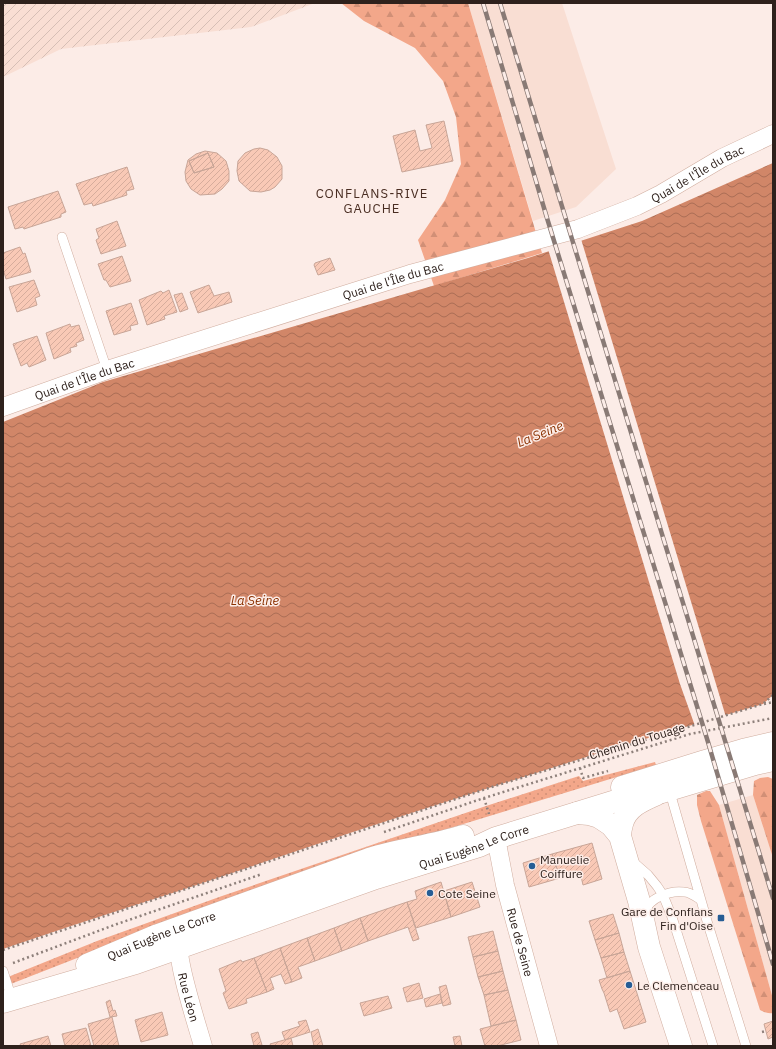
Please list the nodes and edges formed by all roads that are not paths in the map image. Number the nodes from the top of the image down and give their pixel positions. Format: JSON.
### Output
{"nodes":[{"id":1,"x":773,"y":134,"type":"edge"},
{"id":2,"x":62,"y":237,"type":"dead end"},
{"id":3,"x":107,"y":370,"type":"junction"},
{"id":4,"x":3,"y":407,"type":"edge"},
{"id":5,"x":773,"y":743,"type":"edge"},
{"id":6,"x":773,"y":760,"type":"edge"},
{"id":7,"x":660,"y":787,"type":"junction"},
{"id":8,"x":577,"y":813,"type":"junction"},
{"id":9,"x":496,"y":838,"type":"junction"},
{"id":10,"x":623,"y":846,"type":"junction"},
{"id":11,"x":359,"y":863,"type":"junction"},
{"id":12,"x":663,"y":895,"type":"junction"},
{"id":13,"x":701,"y":900,"type":"junction"},
{"id":14,"x":642,"y":916,"type":"junction"},
{"id":15,"x":179,"y":948,"type":"junction"},
{"id":16,"x":3,"y":971,"type":"edge"},
{"id":17,"x":7,"y":1001,"type":"edge"},
{"id":18,"x":203,"y":1046,"type":"edge"},
{"id":19,"x":549,"y":1046,"type":"edge"},
{"id":20,"x":680,"y":1046,"type":"edge"},
{"id":21,"x":712,"y":1046,"type":"edge"},
{"id":22,"x":746,"y":1046,"type":"edge"}],
"edges":[{"from":1,"to":3,"type":"street","name":"Quai de l'Île du Bac"},
{"from":2,"to":3,"type":"lane"},
{"from":3,"to":4,"type":"street","name":"Quai de l'Île du Bac"},
{"from":5,"to":7,"type":"main road","name":"Quai Eugène Le Corre"},
{"from":6,"to":7,"type":"main road","name":"Quai Eugène Le Corre"},
{"from":7,"to":8,"type":"main road","name":"Quai Eugène Le Corre"},
{"from":7,"to":10,"type":"main road"},
{"from":7,"to":11,"type":"main road","name":"Quai Eugène Le Corre"},
{"from":7,"to":13,"type":"lane"},
{"from":8,"to":9,"type":"main road","name":"Quai Eugène Le Corre"},
{"from":8,"to":10,"type":"main road"},
{"from":9,"to":15,"type":"main road","name":"Quai Eugène Le Corre"},
{"from":9,"to":19,"type":"street","name":"Rue de Seine"},
{"from":10,"to":12,"type":"lane"},
{"from":10,"to":14,"type":"main road"},
{"from":11,"to":15,"type":"street","name":"Quai Eugène Le Corre"},
{"from":11,"to":17,"type":"main road","name":"Quai Eugène Le Corre"},
{"from":12,"to":13,"type":"lane"},
{"from":12,"to":14,"type":"lane"},
{"from":12,"to":21,"type":"lane"},
{"from":13,"to":22,"type":"lane"},
{"from":14,"to":20,"type":"main road"},
{"from":15,"to":17,"type":"main road","name":"Quai Eugène Le Corre"},
{"from":15,"to":18,"type":"street","name":"Rue Léon"},
{"from":16,"to":17,"type":"lane"}]}
